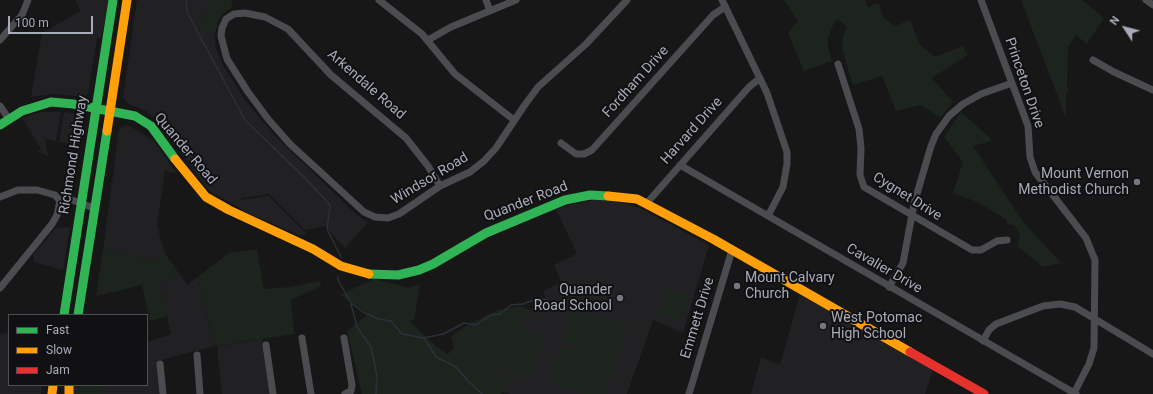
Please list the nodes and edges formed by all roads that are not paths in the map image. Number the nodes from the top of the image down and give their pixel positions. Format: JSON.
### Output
{"nodes":[{"id":1,"x":28,"y":0,"type":"edge"},
{"id":2,"x":113,"y":0,"type":"edge"},
{"id":3,"x":127,"y":0,"type":"edge"},
{"id":4,"x":379,"y":0,"type":"edge"},
{"id":5,"x":486,"y":0,"type":"edge"},
{"id":6,"x":516,"y":0,"type":"edge"},
{"id":7,"x":627,"y":0,"type":"edge"},
{"id":8,"x":722,"y":0,"type":"edge"},
{"id":9,"x":981,"y":0,"type":"edge"},
{"id":10,"x":1146,"y":0,"type":"edge"},
{"id":11,"x":1153,"y":5,"type":"edge"},
{"id":12,"x":725,"y":7,"type":"junction"},
{"id":13,"x":490,"y":11,"type":"junction"},
{"id":14,"x":239,"y":13,"type":"joint"},
{"id":15,"x":0,"y":40,"type":"edge"},
{"id":16,"x":428,"y":40,"type":"junction"},
{"id":17,"x":1093,"y":60,"type":"dead end"},
{"id":18,"x":838,"y":64,"type":"dead end"},
{"id":19,"x":760,"y":78,"type":"junction"},
{"id":20,"x":1012,"y":82,"type":"junction"},
{"id":21,"x":1153,"y":90,"type":"edge"},
{"id":22,"x":0,"y":106,"type":"edge"},
{"id":23,"x":95,"y":108,"type":"junction"},
{"id":24,"x":109,"y":110,"type":"junction"},
{"id":25,"x":9,"y":119,"type":"junction"},
{"id":26,"x":514,"y":120,"type":"junction"},
{"id":27,"x":0,"y":125,"type":"edge"},
{"id":28,"x":561,"y":144,"type":"dead end"},
{"id":29,"x":680,"y":165,"type":"junction"},
{"id":30,"x":440,"y":186,"type":"junction"},
{"id":31,"x":0,"y":197,"type":"edge"},
{"id":32,"x":60,"y":202,"type":"junction"},
{"id":33,"x":81,"y":203,"type":"junction"},
{"id":34,"x":646,"y":204,"type":"junction"},
{"id":35,"x":94,"y":208,"type":"junction"},
{"id":36,"x":768,"y":216,"type":"junction"},
{"id":37,"x":911,"y":216,"type":"junction"},
{"id":38,"x":1007,"y":240,"type":"dead end"},
{"id":39,"x":732,"y":250,"type":"junction"},
{"id":40,"x":889,"y":287,"type":"junction"},
{"id":41,"x":0,"y":288,"type":"edge"},
{"id":42,"x":64,"y":314,"type":"edge"},
{"id":43,"x":78,"y":314,"type":"edge"},
{"id":44,"x":1095,"y":318,"type":"junction"},
{"id":45,"x":302,"y":338,"type":"dead end"},
{"id":46,"x":344,"y":338,"type":"dead end"},
{"id":47,"x":983,"y":341,"type":"junction"},
{"id":48,"x":266,"y":345,"type":"dead end"},
{"id":49,"x":1153,"y":354,"type":"edge"},
{"id":50,"x":197,"y":355,"type":"dead end"},
{"id":51,"x":160,"y":364,"type":"dead end"},
{"id":52,"x":346,"y":393,"type":"edge"},
{"id":53,"x":163,"y":394,"type":"edge"},
{"id":54,"x":200,"y":394,"type":"edge"},
{"id":55,"x":273,"y":394,"type":"edge"},
{"id":56,"x":311,"y":394,"type":"edge"},
{"id":57,"x":689,"y":394,"type":"edge"},
{"id":58,"x":984,"y":394,"type":"edge"},
{"id":59,"x":1075,"y":394,"type":"edge"}],
"edges":[{"from":1,"to":15,"type":"street"},
{"from":2,"to":23,"type":"main road","name":"Richmond Highway"},
{"from":3,"to":24,"type":"main road","name":"Richmond Highway"},
{"from":4,"to":16,"type":"street"},
{"from":5,"to":13,"type":"street"},
{"from":6,"to":13,"type":"street"},
{"from":7,"to":26,"type":"street","name":"Windsor Road"},
{"from":8,"to":12,"type":"street"},
{"from":9,"to":20,"type":"street","name":"Princeton Drive"},
{"from":10,"to":11,"type":"street"},
{"from":12,"to":19,"type":"street"},
{"from":12,"to":28,"type":"street","name":"Fordham Drive"},
{"from":13,"to":16,"type":"street"},
{"from":14,"to":30,"type":"street","name":"Arkendale Road"},
{"from":14,"to":30,"type":"street","name":"Windsor Road"},
{"from":16,"to":26,"type":"street"},
{"from":17,"to":21,"type":"street"},
{"from":18,"to":37,"type":"street","name":"Cygnet Drive"},
{"from":19,"to":29,"type":"street","name":"Harvard Drive"},
{"from":19,"to":36,"type":"street"},
{"from":20,"to":37,"type":"street"},
{"from":20,"to":44,"type":"street","name":"Princeton Drive"},
{"from":22,"to":25,"type":"street"},
{"from":23,"to":24,"type":"main road","name":"Quander Road"},
{"from":23,"to":25,"type":"main road","name":"Quander Road"},
{"from":23,"to":33,"type":"main road","name":"Richmond Highway"},
{"from":24,"to":34,"type":"main road","name":"Quander Road"},
{"from":24,"to":35,"type":"main road","name":"Richmond Highway"},
{"from":25,"to":27,"type":"main road","name":"Quander Road"},
{"from":26,"to":30,"type":"street","name":"Windsor Road"},
{"from":29,"to":34,"type":"street","name":"Harvard Drive"},
{"from":29,"to":36,"type":"street","name":"Cavalier Drive"},
{"from":31,"to":32,"type":"street"},
{"from":32,"to":33,"type":"street"},
{"from":32,"to":41,"type":"street"},
{"from":33,"to":35,"type":"street"},
{"from":33,"to":42,"type":"main road","name":"Richmond Highway"},
{"from":34,"to":39,"type":"main road","name":"Quander Road"},
{"from":35,"to":43,"type":"main road","name":"Richmond Highway"},
{"from":36,"to":40,"type":"street","name":"Cavalier Drive"},
{"from":37,"to":38,"type":"street","name":"Cygnet Drive"},
{"from":37,"to":40,"type":"street"},
{"from":39,"to":57,"type":"street","name":"Emmett Drive"},
{"from":39,"to":58,"type":"main road","name":"Quander Road"},
{"from":40,"to":47,"type":"street","name":"Cavalier Drive"},
{"from":44,"to":47,"type":"street"},
{"from":44,"to":49,"type":"street"},
{"from":44,"to":59,"type":"street","name":"Princeton Drive"},
{"from":45,"to":56,"type":"street"},
{"from":46,"to":52,"type":"street"},
{"from":47,"to":59,"type":"street","name":"Cavalier Drive"},
{"from":48,"to":55,"type":"street"},
{"from":50,"to":54,"type":"street"},
{"from":51,"to":53,"type":"street"}]}
